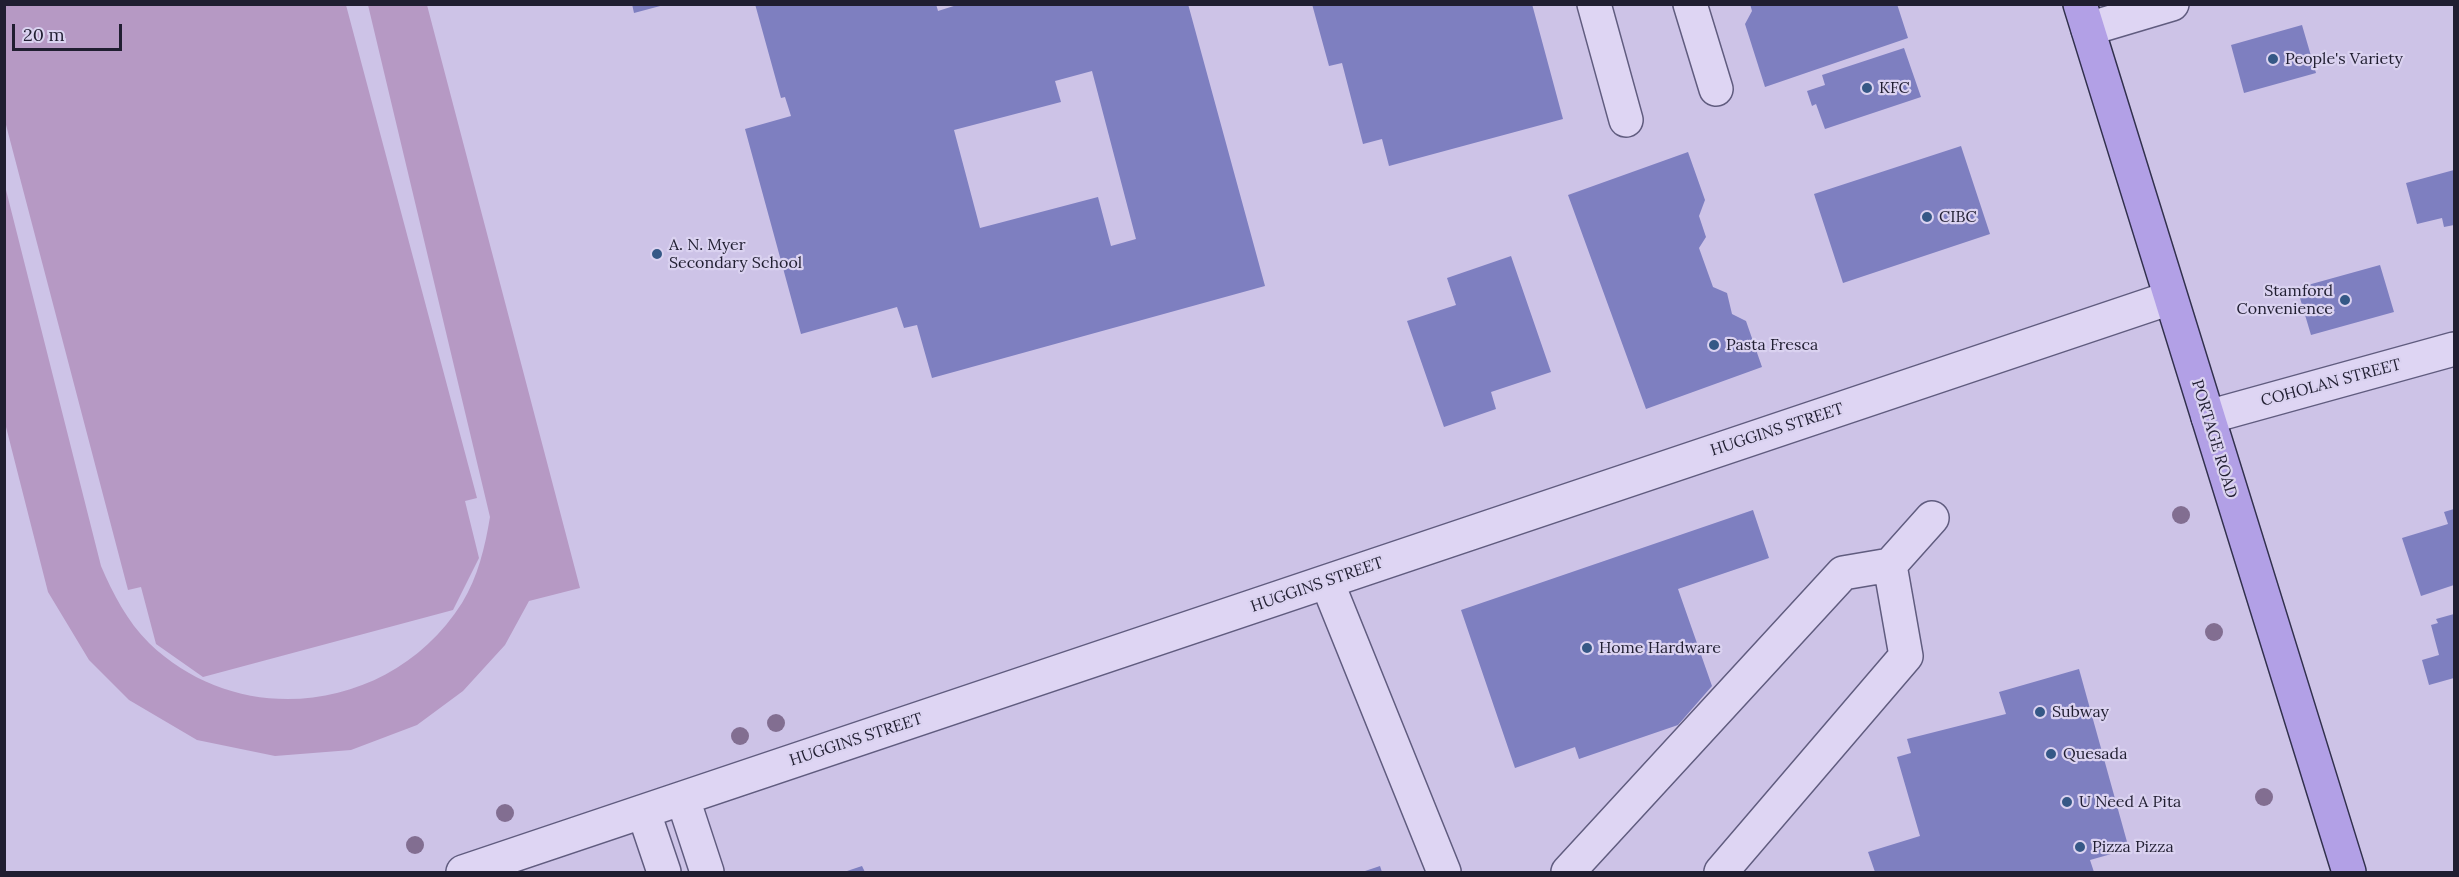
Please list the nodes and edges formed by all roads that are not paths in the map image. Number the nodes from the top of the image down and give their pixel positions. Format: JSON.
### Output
{"nodes":[{"id":1,"x":1594,"y":4,"type":"edge"},
{"id":2,"x":1690,"y":4,"type":"edge"},
{"id":3,"x":2172,"y":4,"type":"edge"},
{"id":4,"x":2084,"y":17,"type":"edge"},
{"id":5,"x":1716,"y":89,"type":"dead end"},
{"id":6,"x":1626,"y":120,"type":"dead end"},
{"id":7,"x":2170,"y":298,"type":"junction"},
{"id":8,"x":2454,"y":349,"type":"edge"},
{"id":9,"x":2208,"y":417,"type":"junction"},
{"id":10,"x":1932,"y":518,"type":"dead end"},
{"id":11,"x":1890,"y":565,"type":"junction"},
{"id":12,"x":1327,"y":582,"type":"junction"},
{"id":13,"x":682,"y":800,"type":"junction"},
{"id":14,"x":644,"y":813,"type":"junction"},
{"id":15,"x":463,"y":873,"type":"edge"},
{"id":16,"x":664,"y":873,"type":"edge"},
{"id":17,"x":707,"y":873,"type":"edge"},
{"id":18,"x":1444,"y":873,"type":"edge"},
{"id":19,"x":1568,"y":873,"type":"edge"},
{"id":20,"x":1721,"y":873,"type":"edge"},
{"id":21,"x":2349,"y":873,"type":"edge"}],
"edges":[{"from":1,"to":6,"type":"street"},
{"from":2,"to":5,"type":"street"},
{"from":3,"to":4,"type":"street"},
{"from":4,"to":7,"type":"main road","name":"PORTAGE ROAD"},
{"from":7,"to":9,"type":"main road","name":"PORTAGE ROAD"},
{"from":7,"to":12,"type":"street","name":"HUGGINS STREET"},
{"from":8,"to":9,"type":"street","name":"COHOLAN STREET"},
{"from":9,"to":21,"type":"main road","name":"PORTAGE ROAD"},
{"from":10,"to":11,"type":"street"},
{"from":11,"to":19,"type":"street"},
{"from":11,"to":20,"type":"street"},
{"from":12,"to":13,"type":"street","name":"HUGGINS STREET"},
{"from":12,"to":18,"type":"street"},
{"from":13,"to":14,"type":"street","name":"HUGGINS STREET"},
{"from":13,"to":17,"type":"street"},
{"from":14,"to":15,"type":"street","name":"HUGGINS STREET"},
{"from":14,"to":16,"type":"street"}]}
